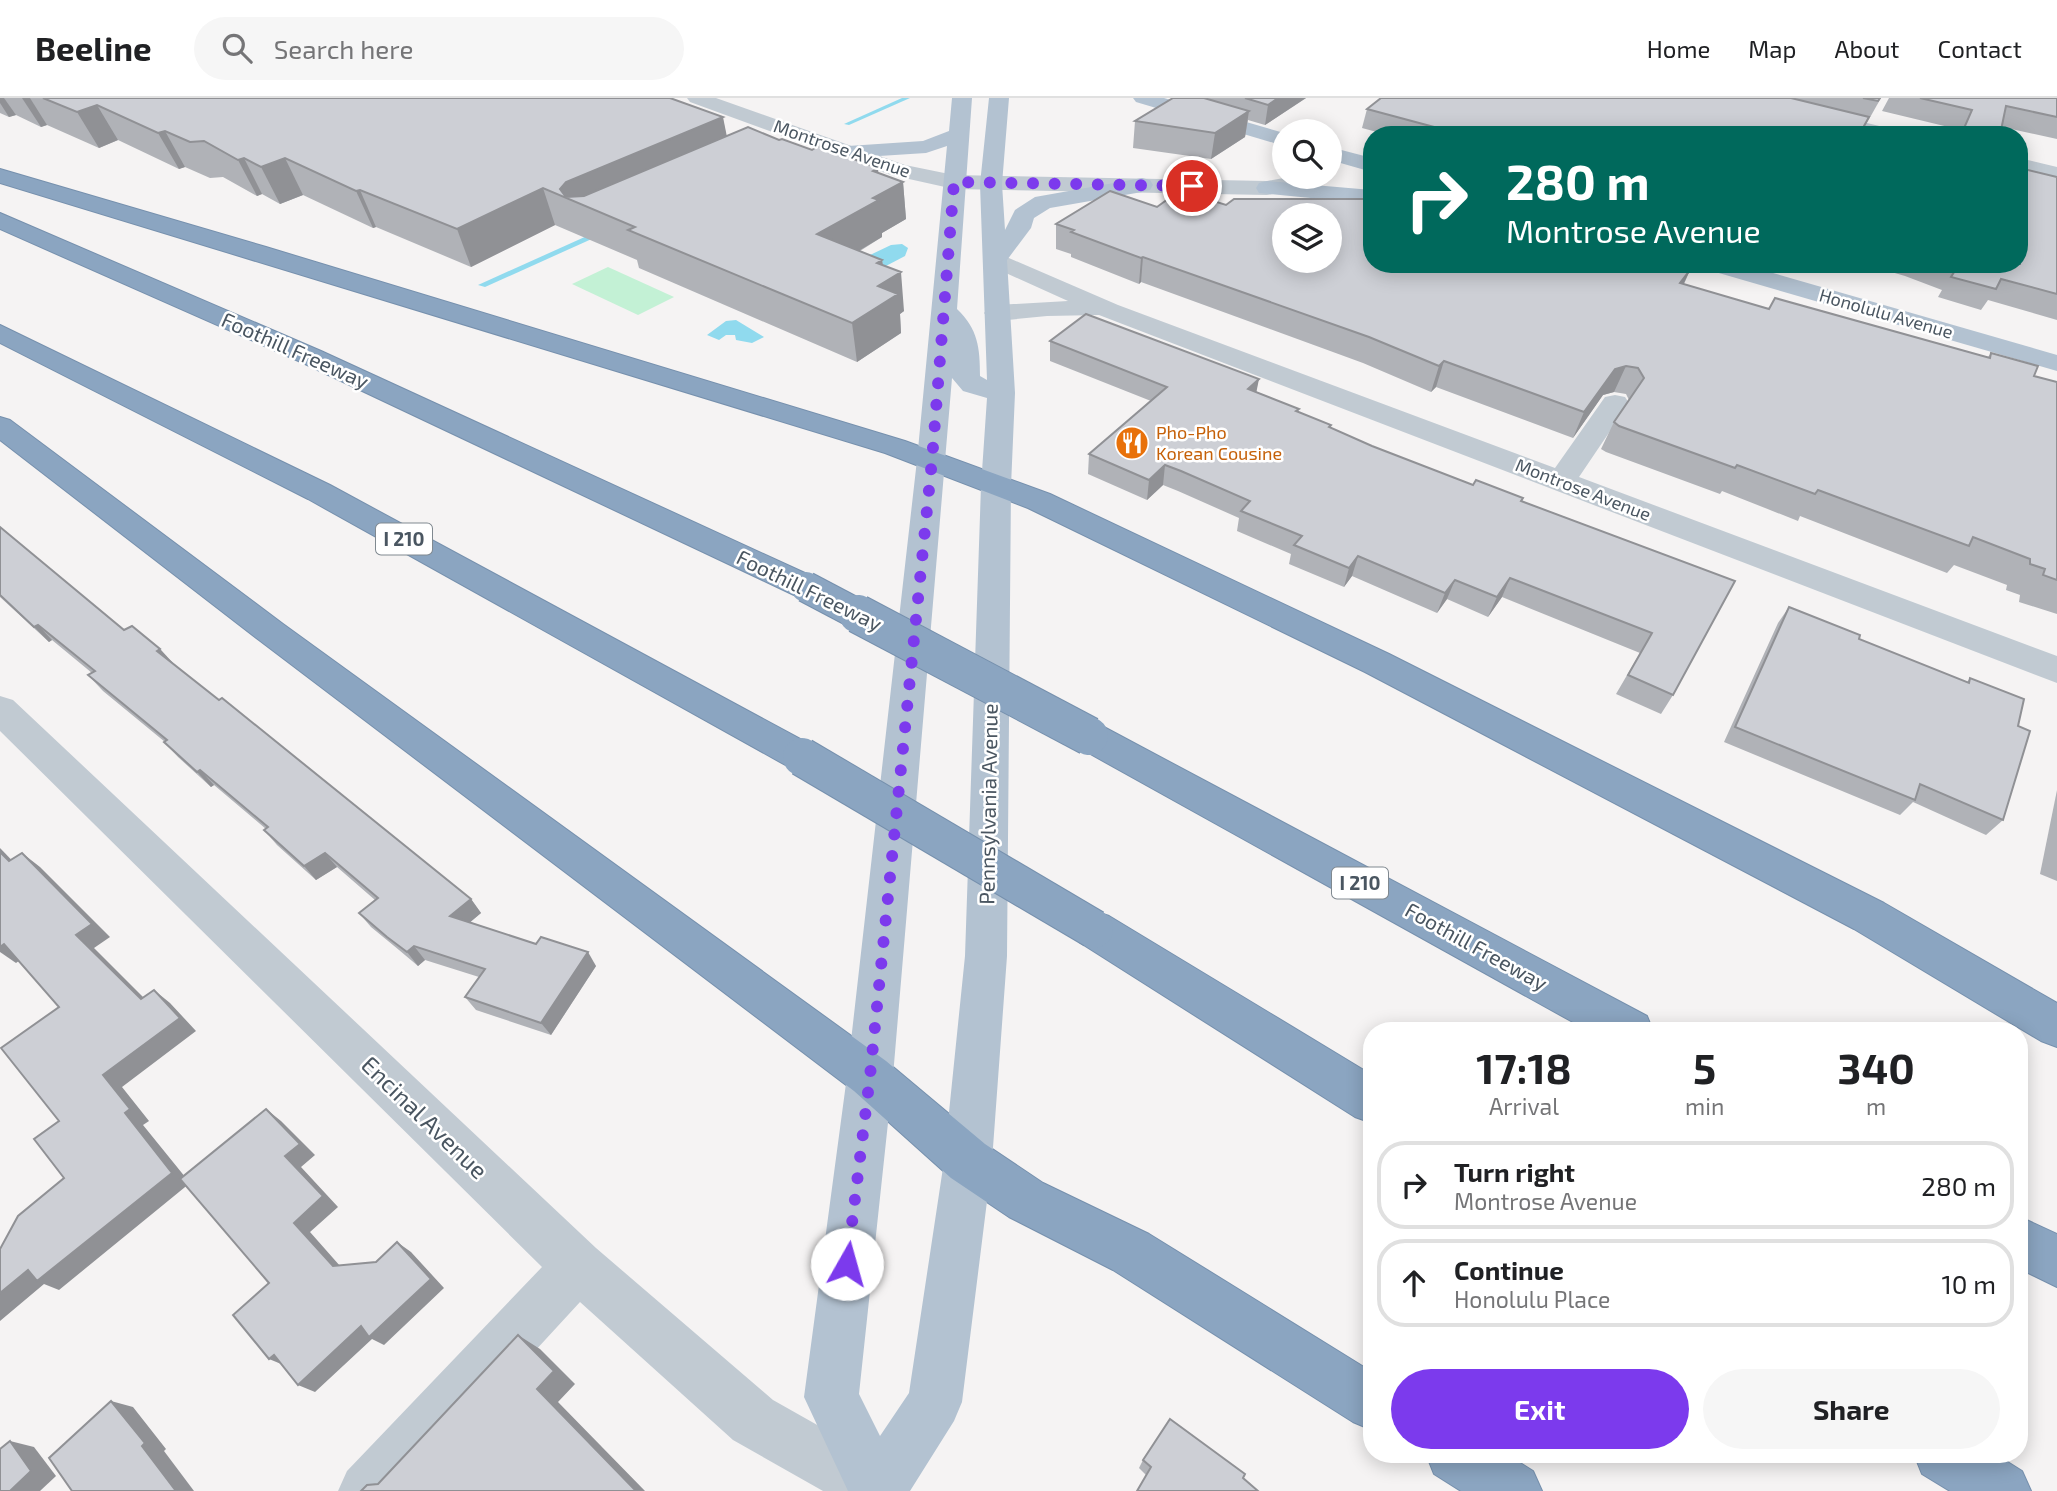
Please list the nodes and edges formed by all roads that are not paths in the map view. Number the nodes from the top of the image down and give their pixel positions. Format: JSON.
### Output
{"nodes":[{"id":1,"x":696,"y":98,"type":"edge"},
{"id":2,"x":962,"y":98,"type":"edge"},
{"id":3,"x":999,"y":98,"type":"edge"},
{"id":4,"x":1143,"y":98,"type":"edge"},
{"id":5,"x":1738,"y":98,"type":"edge"},
{"id":6,"x":1855,"y":126,"type":"edge"},
{"id":7,"x":797,"y":134,"type":"junction"},
{"id":8,"x":958,"y":135,"type":"junction"},
{"id":9,"x":1272,"y":136,"type":"edge"},
{"id":10,"x":764,"y":149,"type":"edge"},
{"id":11,"x":848,"y":152,"type":"junction"},
{"id":12,"x":1342,"y":158,"type":"edge"},
{"id":13,"x":1363,"y":163,"type":"edge"},
{"id":14,"x":2028,"y":167,"type":"edge"},
{"id":15,"x":2057,"y":174,"type":"edge"},
{"id":16,"x":0,"y":176,"type":"edge"},
{"id":17,"x":954,"y":182,"type":"junction"},
{"id":18,"x":991,"y":184,"type":"junction"},
{"id":19,"x":1142,"y":185,"type":"junction"},
{"id":20,"x":1272,"y":187,"type":"edge"},
{"id":21,"x":1267,"y":188,"type":"junction"},
{"id":22,"x":1363,"y":196,"type":"edge"},
{"id":23,"x":0,"y":220,"type":"edge"},
{"id":24,"x":995,"y":259,"type":"junction"},
{"id":25,"x":1745,"y":273,"type":"edge"},
{"id":26,"x":943,"y":308,"type":"junction"},
{"id":27,"x":1109,"y":310,"type":"junction"},
{"id":28,"x":996,"y":313,"type":"junction"},
{"id":29,"x":0,"y":333,"type":"edge"},
{"id":30,"x":2057,"y":363,"type":"edge"},
{"id":31,"x":1002,"y":393,"type":"junction"},
{"id":32,"x":1615,"y":403,"type":"edge"},
{"id":33,"x":0,"y":426,"type":"edge"},
{"id":34,"x":932,"y":460,"type":"junction"},
{"id":35,"x":1561,"y":482,"type":"junction"},
{"id":36,"x":996,"y":486,"type":"junction"},
{"id":37,"x":2057,"y":670,"type":"edge"},
{"id":38,"x":0,"y":709,"type":"edge"},
{"id":39,"x":1614,"y":1022,"type":"edge"},
{"id":40,"x":2057,"y":1027,"type":"edge"},
{"id":41,"x":870,"y":1076,"type":"junction"},
{"id":42,"x":1363,"y":1095,"type":"edge"},
{"id":43,"x":968,"y":1161,"type":"junction"},
{"id":44,"x":2028,"y":1246,"type":"edge"},
{"id":45,"x":2057,"y":1262,"type":"edge"},
{"id":46,"x":578,"y":1266,"type":"junction"},
{"id":47,"x":1363,"y":1397,"type":"edge"},
{"id":48,"x":1468,"y":1463,"type":"edge"},
{"id":49,"x":1957,"y":1463,"type":"edge"},
{"id":50,"x":877,"y":1490,"type":"edge"},
{"id":51,"x":367,"y":1491,"type":"edge"},
{"id":52,"x":1513,"y":1491,"type":"edge"},
{"id":53,"x":2002,"y":1491,"type":"edge"}],
"edges":[{"from":1,"to":7,"type":"street","name":"Montrose Avenue"},
{"from":2,"to":8,"type":"main road"},
{"from":3,"to":18,"type":"main road","name":"Pennsylvania Avenue"},
{"from":4,"to":9,"type":"main road"},
{"from":5,"to":6,"type":"street"},
{"from":7,"to":10,"type":"street"},
{"from":7,"to":11,"type":"street","name":"Montrose Avenue"},
{"from":8,"to":11,"type":"main road"},
{"from":8,"to":17,"type":"main road"},
{"from":11,"to":17,"type":"street","name":"Montrose Avenue"},
{"from":12,"to":13,"type":"main road"},
{"from":14,"to":15,"type":"street"},
{"from":16,"to":34,"type":"highway"},
{"from":17,"to":18,"type":"street","name":"Montrose Avenue"},
{"from":17,"to":26,"type":"main road"},
{"from":18,"to":19,"type":"street","name":"Montrose Avenue"},
{"from":18,"to":24,"type":"main road","name":"Pennsylvania Avenue"},
{"from":19,"to":21,"type":"street","name":"Montrose Avenue"},
{"from":19,"to":24,"type":"main road"},
{"from":20,"to":21,"type":"street","name":"Montrose Avenue"},
{"from":21,"to":22,"type":"main road"},
{"from":23,"to":39,"type":"highway","name":"Foothill Freeway","number":"I 210","bridge":true},
{"from":24,"to":27,"type":"street","name":"Montrose Avenue"},
{"from":24,"to":28,"type":"main road","name":"Pennsylvania Avenue"},
{"from":25,"to":30,"type":"main road","name":"Honolulu Avenue"},
{"from":26,"to":31,"type":"main road"},
{"from":26,"to":34,"type":"main road"},
{"from":27,"to":28,"type":"street","name":"Montrose Avenue"},
{"from":27,"to":35,"type":"street","name":"Montrose Avenue"},
{"from":28,"to":31,"type":"main road","name":"Pennsylvania Avenue"},
{"from":29,"to":42,"type":"highway","number":"I 210","bridge":true},
{"from":31,"to":36,"type":"main road","name":"Pennsylvania Avenue"},
{"from":32,"to":35,"type":"street"},
{"from":33,"to":41,"type":"highway"},
{"from":34,"to":36,"type":"highway"},
{"from":34,"to":41,"type":"main road"},
{"from":35,"to":37,"type":"street","name":"Montrose Avenue"},
{"from":36,"to":40,"type":"highway"},
{"from":36,"to":43,"type":"main road","name":"Pennsylvania Avenue"},
{"from":38,"to":46,"type":"street","name":"Encinal Avenue"},
{"from":41,"to":43,"type":"highway"},
{"from":41,"to":50,"type":"main road"},
{"from":43,"to":47,"type":"highway"},
{"from":43,"to":50,"type":"main road","name":"Pennsylvania Avenue"},
{"from":44,"to":45,"type":"highway"},
{"from":46,"to":50,"type":"street","name":"Encinal Avenue"},
{"from":46,"to":51,"type":"street"},
{"from":48,"to":52,"type":"highway"},
{"from":49,"to":53,"type":"highway"}]}
